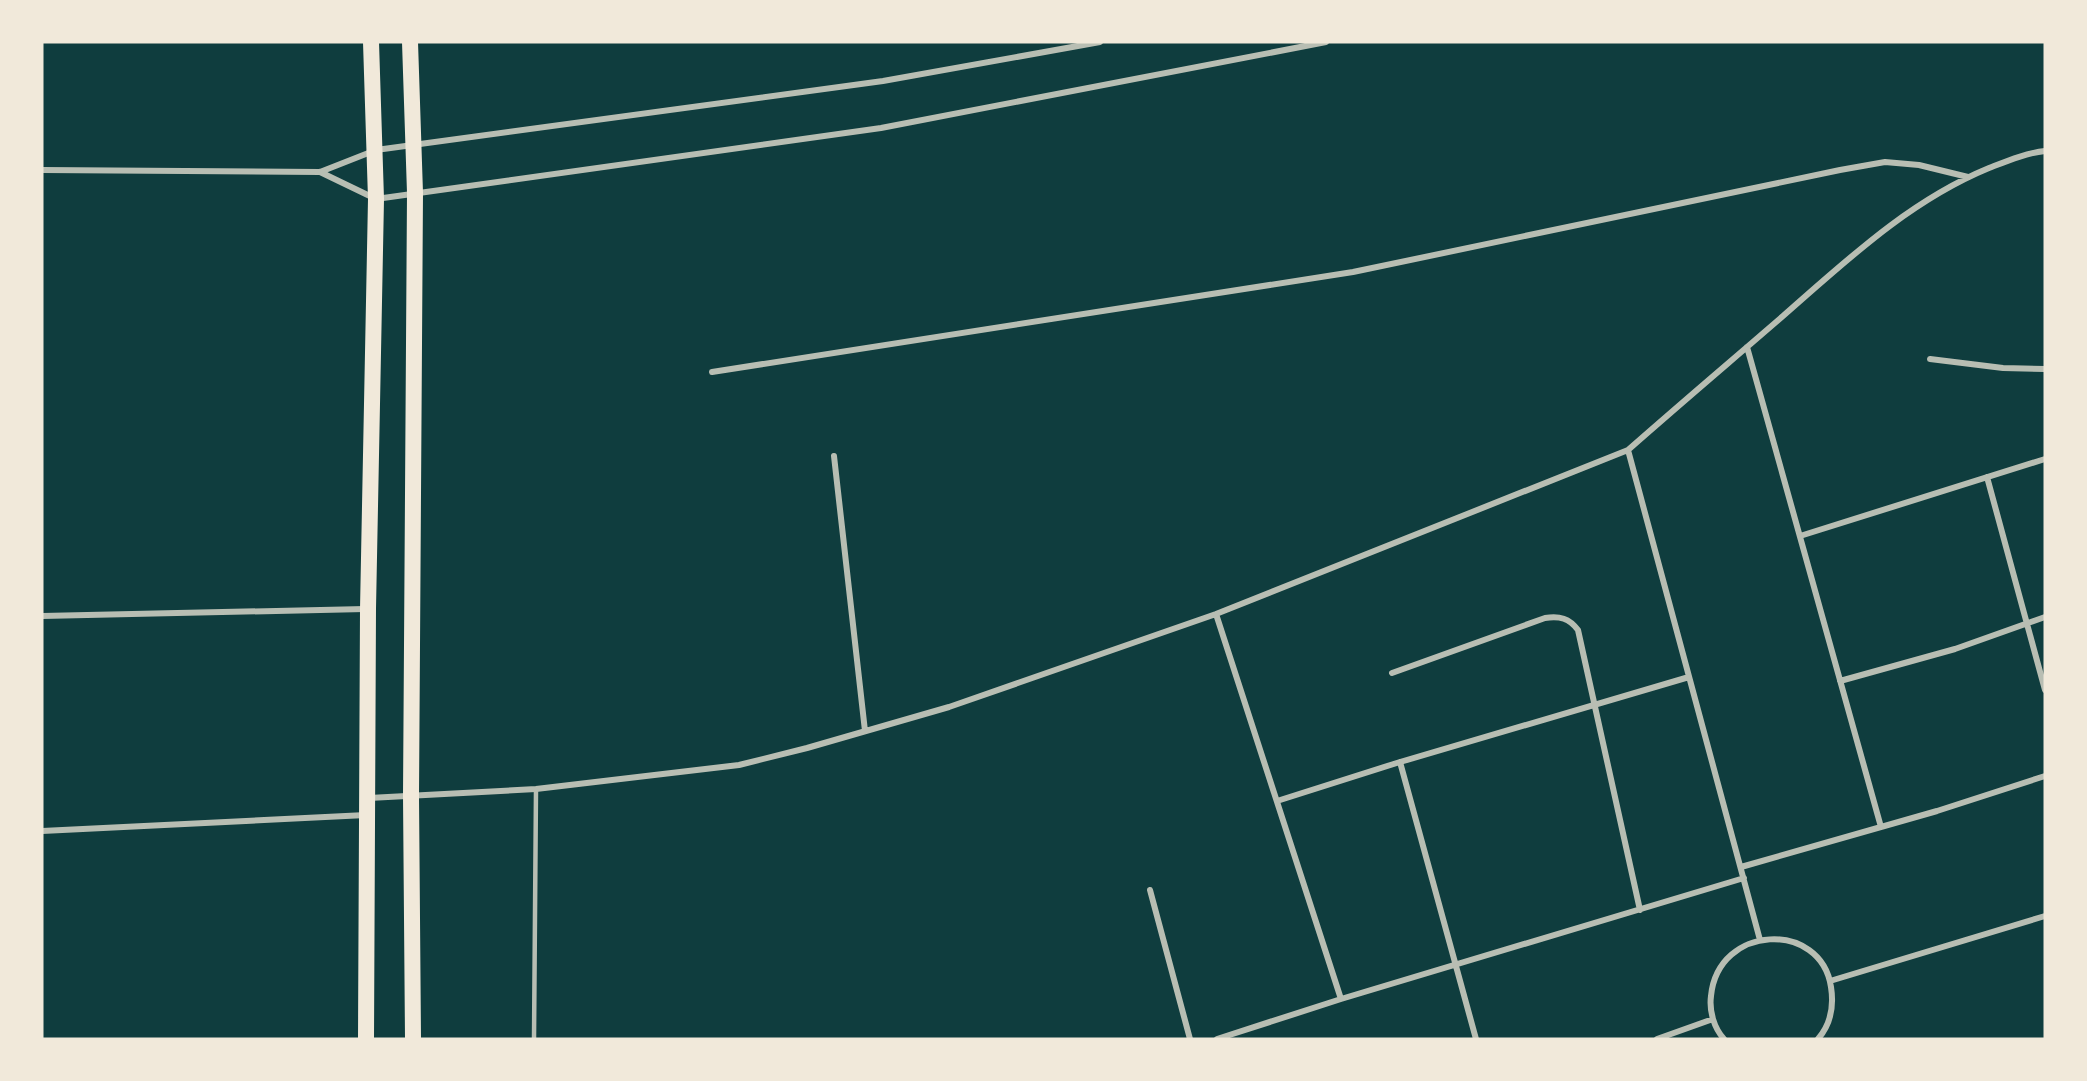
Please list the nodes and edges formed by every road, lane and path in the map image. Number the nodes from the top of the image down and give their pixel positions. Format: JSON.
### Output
{"nodes":[{"id":1,"x":370,"y":42,"type":"edge"},
{"id":2,"x":410,"y":42,"type":"edge"},
{"id":3,"x":1100,"y":42,"type":"edge"},
{"id":4,"x":1326,"y":42,"type":"edge"},
{"id":5,"x":412,"y":145,"type":"junction"},
{"id":6,"x":376,"y":150,"type":"junction"},
{"id":7,"x":2045,"y":151,"type":"edge"},
{"id":8,"x":42,"y":170,"type":"edge"},
{"id":9,"x":320,"y":172,"type":"junction"},
{"id":10,"x":1968,"y":177,"type":"junction"},
{"id":11,"x":415,"y":193,"type":"junction"},
{"id":12,"x":376,"y":199,"type":"junction"},
{"id":13,"x":1747,"y":347,"type":"junction"},
{"id":14,"x":1930,"y":360,"type":"dead end"},
{"id":15,"x":2045,"y":369,"type":"edge"},
{"id":16,"x":712,"y":372,"type":"dead end"},
{"id":17,"x":1628,"y":450,"type":"junction"},
{"id":18,"x":834,"y":456,"type":"dead end"},
{"id":19,"x":2045,"y":459,"type":"edge"},
{"id":20,"x":1987,"y":477,"type":"junction"},
{"id":21,"x":1800,"y":536,"type":"junction"},
{"id":22,"x":368,"y":609,"type":"junction"},
{"id":23,"x":1216,"y":614,"type":"junction"},
{"id":24,"x":42,"y":616,"type":"edge"},
{"id":25,"x":2045,"y":616,"type":"edge"},
{"id":26,"x":2026,"y":622,"type":"junction"},
{"id":27,"x":1392,"y":673,"type":"dead end"},
{"id":28,"x":1689,"y":677,"type":"junction"},
{"id":29,"x":1840,"y":681,"type":"junction"},
{"id":30,"x":2045,"y":690,"type":"edge"},
{"id":31,"x":1596,"y":706,"type":"junction"},
{"id":32,"x":865,"y":731,"type":"junction"},
{"id":33,"x":1400,"y":762,"type":"junction"},
{"id":34,"x":2045,"y":776,"type":"edge"},
{"id":35,"x":536,"y":789,"type":"junction"},
{"id":36,"x":411,"y":796,"type":"junction"},
{"id":37,"x":366,"y":798,"type":"junction"},
{"id":38,"x":1277,"y":801,"type":"junction"},
{"id":39,"x":366,"y":815,"type":"junction"},
{"id":40,"x":1881,"y":827,"type":"junction"},
{"id":41,"x":42,"y":831,"type":"edge"},
{"id":42,"x":1741,"y":867,"type":"junction"},
{"id":43,"x":1744,"y":878,"type":"junction"},
{"id":44,"x":1150,"y":890,"type":"dead end"},
{"id":45,"x":1640,"y":910,"type":"junction"},
{"id":46,"x":2045,"y":916,"type":"edge"},
{"id":47,"x":1760,"y":940,"type":"junction"},
{"id":48,"x":1456,"y":965,"type":"junction"},
{"id":49,"x":1830,"y":981,"type":"junction"},
{"id":50,"x":1341,"y":999,"type":"junction"},
{"id":51,"x":1713,"y":1019,"type":"junction"},
{"id":52,"x":366,"y":1039,"type":"edge"},
{"id":53,"x":413,"y":1039,"type":"edge"},
{"id":54,"x":534,"y":1039,"type":"edge"},
{"id":55,"x":1190,"y":1039,"type":"edge"},
{"id":56,"x":1218,"y":1039,"type":"edge"},
{"id":57,"x":1476,"y":1039,"type":"edge"},
{"id":58,"x":1657,"y":1039,"type":"edge"},
{"id":59,"x":1724,"y":1039,"type":"edge"},
{"id":60,"x":1818,"y":1039,"type":"edge"}],
"edges":[{"from":1,"to":6,"type":"highway"},
{"from":2,"to":5,"type":"highway"},
{"from":3,"to":5,"type":"street"},
{"from":4,"to":11,"type":"street"},
{"from":5,"to":6,"type":"street"},
{"from":5,"to":11,"type":"highway"},
{"from":6,"to":9,"type":"street"},
{"from":6,"to":12,"type":"highway"},
{"from":7,"to":10,"type":"street"},
{"from":8,"to":9,"type":"street"},
{"from":9,"to":12,"type":"street"},
{"from":10,"to":13,"type":"street"},
{"from":10,"to":16,"type":"street"},
{"from":11,"to":12,"type":"street"},
{"from":11,"to":36,"type":"highway"},
{"from":12,"to":22,"type":"highway"},
{"from":13,"to":17,"type":"street"},
{"from":13,"to":21,"type":"street"},
{"from":14,"to":15,"type":"street"},
{"from":17,"to":23,"type":"street"},
{"from":17,"to":28,"type":"street"},
{"from":18,"to":32,"type":"street"},
{"from":19,"to":20,"type":"street"},
{"from":20,"to":21,"type":"street"},
{"from":20,"to":26,"type":"street"},
{"from":21,"to":29,"type":"street"},
{"from":22,"to":24,"type":"street"},
{"from":22,"to":37,"type":"highway"},
{"from":23,"to":32,"type":"street"},
{"from":23,"to":38,"type":"street"},
{"from":25,"to":26,"type":"street"},
{"from":26,"to":29,"type":"street"},
{"from":26,"to":30,"type":"street"},
{"from":27,"to":31,"type":"street"},
{"from":28,"to":31,"type":"street"},
{"from":28,"to":42,"type":"street"},
{"from":29,"to":40,"type":"street"},
{"from":31,"to":33,"type":"street"},
{"from":31,"to":45,"type":"street"},
{"from":32,"to":35,"type":"street"},
{"from":33,"to":38,"type":"street"},
{"from":33,"to":48,"type":"street"},
{"from":34,"to":40,"type":"street"},
{"from":35,"to":36,"type":"street"},
{"from":35,"to":54,"type":"lane"},
{"from":36,"to":37,"type":"street"},
{"from":36,"to":53,"type":"highway"},
{"from":37,"to":39,"type":"highway"},
{"from":38,"to":50,"type":"street"},
{"from":39,"to":41,"type":"street"},
{"from":39,"to":52,"type":"highway"},
{"from":40,"to":42,"type":"street"},
{"from":42,"to":43,"type":"street"},
{"from":43,"to":45,"type":"street"},
{"from":43,"to":47,"type":"street"},
{"from":44,"to":55,"type":"street"},
{"from":45,"to":48,"type":"street"},
{"from":46,"to":49,"type":"street"},
{"from":47,"to":49,"type":"street"},
{"from":47,"to":51,"type":"street"},
{"from":48,"to":50,"type":"street"},
{"from":48,"to":57,"type":"street"},
{"from":49,"to":60,"type":"street"},
{"from":50,"to":56,"type":"street"},
{"from":51,"to":58,"type":"street"},
{"from":51,"to":59,"type":"street"}]}
